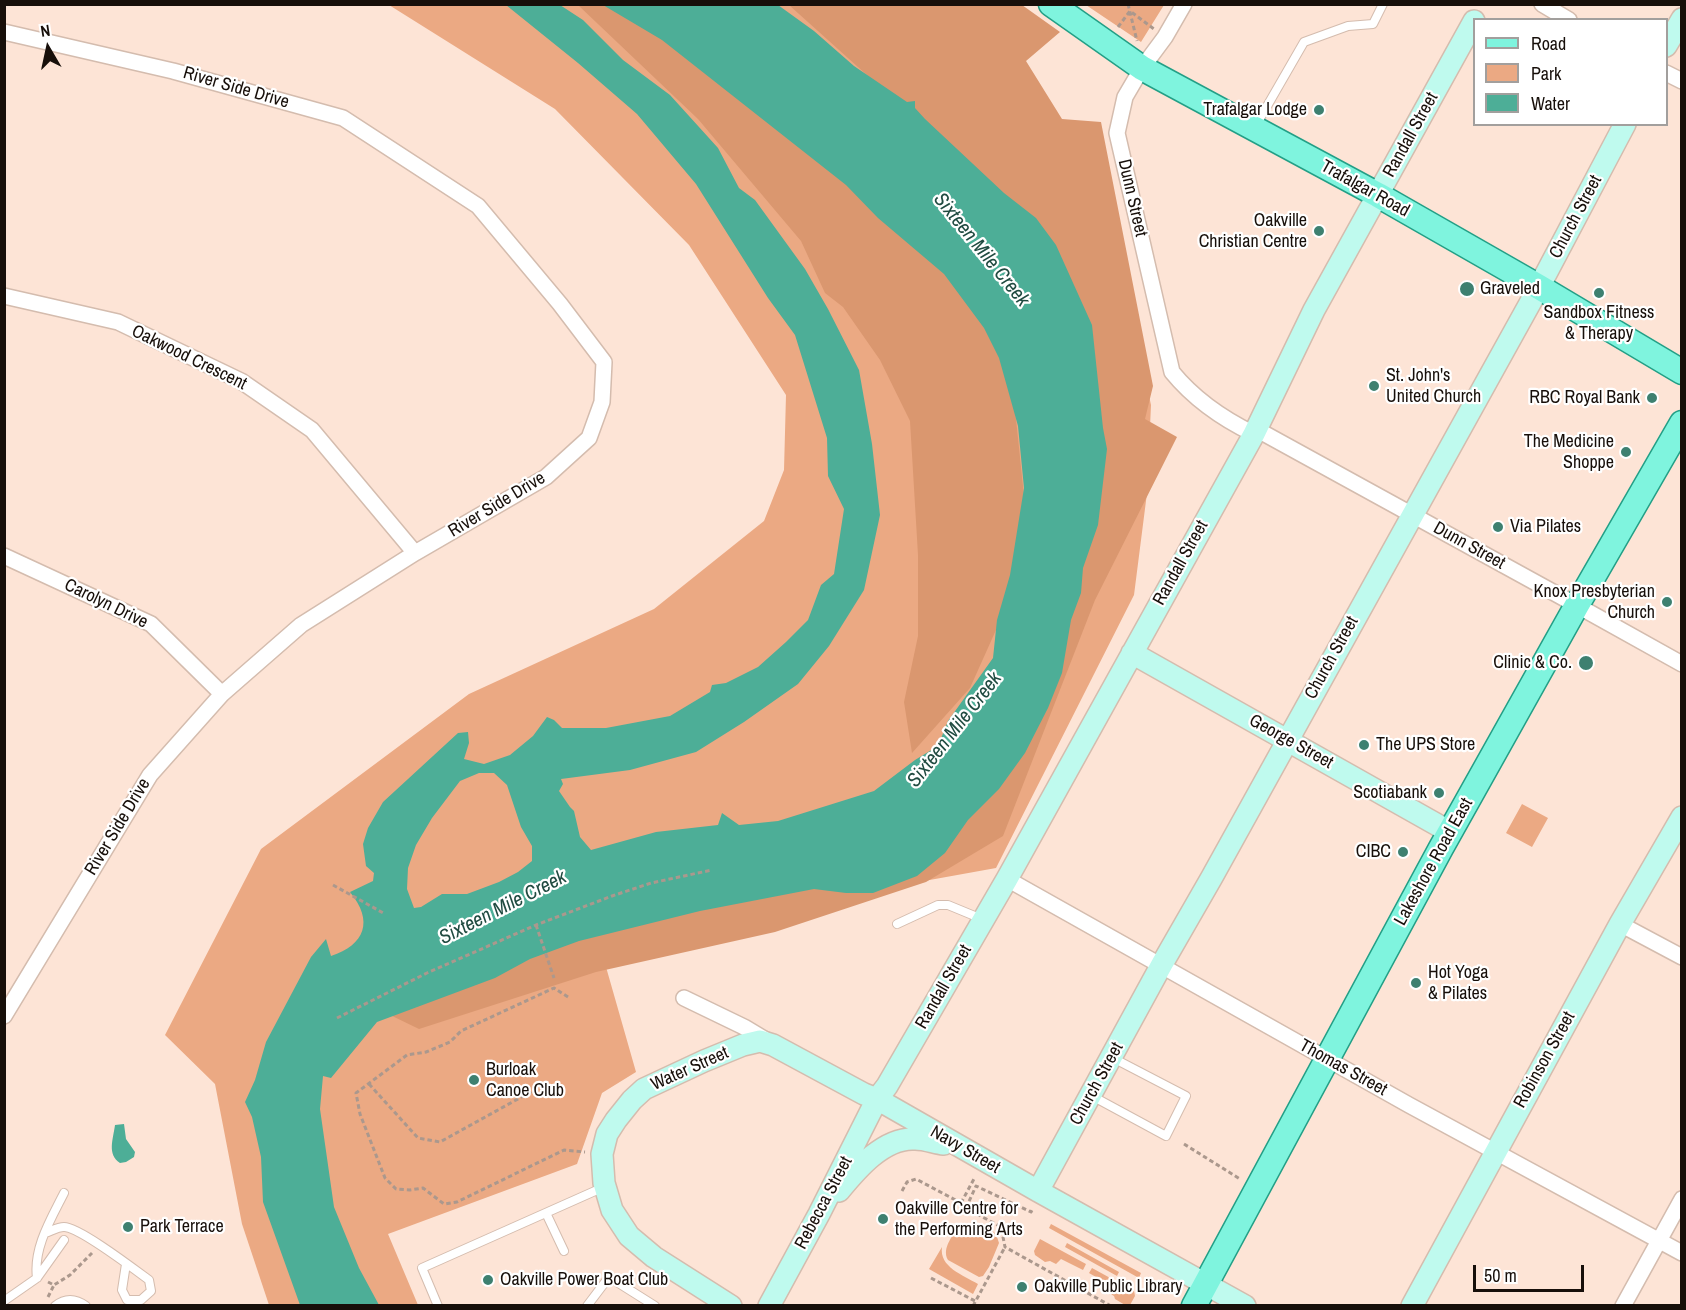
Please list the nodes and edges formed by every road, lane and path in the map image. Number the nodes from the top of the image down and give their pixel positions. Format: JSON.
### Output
{"nodes":[{"id":1,"x":1051,"y":4,"type":"edge"},
{"id":2,"x":1128,"y":4,"type":"edge"},
{"id":3,"x":1184,"y":4,"type":"edge"},
{"id":4,"x":1383,"y":4,"type":"edge"},
{"id":5,"x":1483,"y":4,"type":"edge"},
{"id":6,"x":1542,"y":4,"type":"edge"},
{"id":7,"x":1130,"y":11,"type":"junction"},
{"id":8,"x":1476,"y":18,"type":"edge"},
{"id":9,"x":1566,"y":18,"type":"edge"},
{"id":10,"x":1682,"y":19,"type":"edge"},
{"id":11,"x":1473,"y":24,"type":"edge"},
{"id":12,"x":1118,"y":27,"type":"dead end"},
{"id":13,"x":4,"y":32,"type":"edge"},
{"id":14,"x":1166,"y":37,"type":"junction"},
{"id":15,"x":1137,"y":41,"type":"dead end"},
{"id":16,"x":1668,"y":43,"type":"edge"},
{"id":17,"x":1142,"y":68,"type":"junction"},
{"id":18,"x":1668,"y":74,"type":"edge"},
{"id":19,"x":1682,"y":81,"type":"edge"},
{"id":20,"x":1624,"y":126,"type":"edge"},
{"id":21,"x":1255,"y":129,"type":"junction"},
{"id":22,"x":1378,"y":195,"type":"junction"},
{"id":23,"x":1539,"y":287,"type":"junction"},
{"id":24,"x":4,"y":296,"type":"edge"},
{"id":25,"x":1682,"y":372,"type":"edge"},
{"id":26,"x":1682,"y":423,"type":"edge"},
{"id":27,"x":1255,"y":431,"type":"junction"},
{"id":28,"x":1413,"y":515,"type":"junction"},
{"id":29,"x":416,"y":553,"type":"junction"},
{"id":30,"x":4,"y":556,"type":"edge"},
{"id":31,"x":1577,"y":605,"type":"junction"},
{"id":32,"x":1132,"y":653,"type":"junction"},
{"id":33,"x":1682,"y":664,"type":"edge"},
{"id":34,"x":222,"y":694,"type":"junction"},
{"id":35,"x":1287,"y":740,"type":"junction"},
{"id":36,"x":1682,"y":817,"type":"edge"},
{"id":37,"x":1450,"y":832,"type":"junction"},
{"id":38,"x":712,"y":870,"type":"dead end"},
{"id":39,"x":1007,"y":879,"type":"junction"},
{"id":40,"x":333,"y":885,"type":"dead end"},
{"id":41,"x":385,"y":914,"type":"dead end"},
{"id":42,"x":984,"y":920,"type":"junction"},
{"id":43,"x":897,"y":924,"type":"dead end"},
{"id":44,"x":1620,"y":924,"type":"junction"},
{"id":45,"x":537,"y":925,"type":"junction"},
{"id":46,"x":1682,"y":957,"type":"edge"},
{"id":47,"x":1162,"y":964,"type":"junction"},
{"id":48,"x":554,"y":978,"type":"dead end"},
{"id":49,"x":568,"y":997,"type":"dead end"},
{"id":50,"x":684,"y":998,"type":"dead end"},
{"id":51,"x":4,"y":1016,"type":"edge"},
{"id":52,"x":337,"y":1018,"type":"dead end"},
{"id":53,"x":773,"y":1045,"type":"junction"},
{"id":54,"x":1111,"y":1057,"type":"junction"},
{"id":55,"x":1327,"y":1059,"type":"junction"},
{"id":56,"x":369,"y":1084,"type":"junction"},
{"id":57,"x":536,"y":1089,"type":"dead end"},
{"id":58,"x":1090,"y":1096,"type":"junction"},
{"id":59,"x":877,"y":1099,"type":"junction"},
{"id":60,"x":1184,"y":1144,"type":"dead end"},
{"id":61,"x":962,"y":1148,"type":"junction"},
{"id":62,"x":1496,"y":1151,"type":"junction"},
{"id":63,"x":602,"y":1154,"type":"junction"},
{"id":64,"x":975,"y":1177,"type":"dead end"},
{"id":65,"x":1240,"y":1179,"type":"dead end"},
{"id":66,"x":605,"y":1187,"type":"junction"},
{"id":67,"x":902,"y":1191,"type":"dead end"},
{"id":68,"x":64,"y":1193,"type":"dead end"},
{"id":69,"x":1682,"y":1199,"type":"edge"},
{"id":70,"x":1035,"y":1201,"type":"junction"},
{"id":71,"x":961,"y":1203,"type":"junction"},
{"id":72,"x":966,"y":1208,"type":"junction"},
{"id":73,"x":546,"y":1213,"type":"junction"},
{"id":74,"x":819,"y":1214,"type":"junction"},
{"id":75,"x":45,"y":1233,"type":"junction"},
{"id":76,"x":64,"y":1240,"type":"dead end"},
{"id":77,"x":1659,"y":1241,"type":"junction"},
{"id":78,"x":100,"y":1246,"type":"junction"},
{"id":79,"x":1005,"y":1247,"type":"junction"},
{"id":80,"x":564,"y":1251,"type":"dead end"},
{"id":81,"x":1682,"y":1253,"type":"edge"},
{"id":82,"x":126,"y":1264,"type":"junction"},
{"id":83,"x":37,"y":1278,"type":"junction"},
{"id":84,"x":931,"y":1278,"type":"dead end"},
{"id":85,"x":1206,"y":1285,"type":"junction"},
{"id":86,"x":975,"y":1300,"type":"junction"},
{"id":87,"x":4,"y":1301,"type":"edge"},
{"id":88,"x":55,"y":1305,"type":"edge"},
{"id":89,"x":86,"y":1305,"type":"edge"},
{"id":90,"x":438,"y":1305,"type":"edge"},
{"id":91,"x":587,"y":1305,"type":"edge"},
{"id":92,"x":655,"y":1305,"type":"edge"},
{"id":93,"x":731,"y":1305,"type":"edge"},
{"id":94,"x":769,"y":1305,"type":"edge"},
{"id":95,"x":973,"y":1305,"type":"edge"},
{"id":96,"x":1111,"y":1305,"type":"edge"},
{"id":97,"x":1194,"y":1305,"type":"edge"},
{"id":98,"x":1245,"y":1305,"type":"edge"},
{"id":99,"x":1412,"y":1305,"type":"edge"},
{"id":100,"x":1623,"y":1305,"type":"edge"}],
"edges":[{"from":1,"to":17,"type":"main road","name":"Trafalgar Road"},
{"from":2,"to":7,"type":"path"},
{"from":3,"to":14,"type":"street","name":"Dunn Street"},
{"from":4,"to":21,"type":"lane"},
{"from":5,"to":8,"type":"street","name":"Randall Street"},
{"from":6,"to":9,"type":"street"},
{"from":7,"to":12,"type":"path"},
{"from":7,"to":14,"type":"path"},
{"from":7,"to":15,"type":"path"},
{"from":10,"to":16,"type":"street"},
{"from":11,"to":22,"type":"street","name":"Randall Street"},
{"from":13,"to":29,"type":"street","name":"River Side Drive"},
{"from":14,"to":17,"type":"street","name":"Dunn Street"},
{"from":17,"to":21,"type":"main road","name":"Trafalgar Road"},
{"from":17,"to":27,"type":"street","name":"Dunn Street"},
{"from":18,"to":19,"type":"street"},
{"from":20,"to":23,"type":"street","name":"Church Street"},
{"from":21,"to":22,"type":"main road","name":"Trafalgar Road"},
{"from":22,"to":23,"type":"main road","name":"Trafalgar Road"},
{"from":22,"to":27,"type":"street","name":"Randall Street"},
{"from":23,"to":25,"type":"main road","name":"Trafalgar Road"},
{"from":23,"to":28,"type":"street","name":"Church Street"},
{"from":24,"to":29,"type":"street","name":"Oakwood Crescent"},
{"from":26,"to":31,"type":"main road","name":"Lakeshore Road East"},
{"from":27,"to":28,"type":"street","name":"Dunn Street"},
{"from":27,"to":32,"type":"street","name":"Randall Street"},
{"from":28,"to":31,"type":"street","name":"Dunn Street"},
{"from":28,"to":35,"type":"street","name":"Church Street"},
{"from":29,"to":34,"type":"street","name":"River Side Drive"},
{"from":30,"to":34,"type":"street","name":"Carolyn Drive"},
{"from":31,"to":33,"type":"street","name":"Dunn Street"},
{"from":31,"to":37,"type":"main road","name":"Lakeshore Road East"},
{"from":32,"to":35,"type":"street","name":"George Street"},
{"from":32,"to":39,"type":"street","name":"Randall Street"},
{"from":34,"to":51,"type":"street","name":"River Side Drive"},
{"from":35,"to":37,"type":"street","name":"George Street"},
{"from":35,"to":47,"type":"street","name":"Church Street"},
{"from":36,"to":44,"type":"street","name":"Robinson Street"},
{"from":37,"to":55,"type":"main road","name":"Lakeshore Road East"},
{"from":38,"to":45,"type":"path"},
{"from":39,"to":42,"type":"street","name":"Randall Street"},
{"from":39,"to":47,"type":"street","name":"Thomas Street"},
{"from":40,"to":41,"type":"path"},
{"from":42,"to":43,"type":"lane"},
{"from":42,"to":59,"type":"street","name":"Randall Street"},
{"from":44,"to":46,"type":"street"},
{"from":44,"to":62,"type":"street","name":"Robinson Street"},
{"from":45,"to":48,"type":"path"},
{"from":45,"to":52,"type":"path"},
{"from":47,"to":54,"type":"street","name":"Church Street"},
{"from":47,"to":55,"type":"street","name":"Thomas Street"},
{"from":49,"to":56,"type":"path"},
{"from":50,"to":53,"type":"street","name":"Navy Street"},
{"from":53,"to":59,"type":"street","name":"Navy Street"},
{"from":53,"to":63,"type":"street","name":"Water Street"},
{"from":54,"to":58,"type":"street","name":"Church Street"},
{"from":54,"to":58,"type":"lane"},
{"from":55,"to":62,"type":"street","name":"Thomas Street"},
{"from":55,"to":85,"type":"main road","name":"Lakeshore Road East"},
{"from":56,"to":57,"type":"path"},
{"from":56,"to":63,"type":"path"},
{"from":58,"to":70,"type":"street","name":"Church Street"},
{"from":59,"to":61,"type":"street","name":"Navy Street"},
{"from":59,"to":74,"type":"street","name":"Rebecca Street"},
{"from":60,"to":65,"type":"path"},
{"from":61,"to":70,"type":"street","name":"Navy Street"},
{"from":61,"to":74,"type":"street"},
{"from":62,"to":77,"type":"street","name":"Thomas Street"},
{"from":62,"to":99,"type":"street","name":"Robinson Street"},
{"from":63,"to":66,"type":"street","name":"Water Street"},
{"from":64,"to":71,"type":"path"},
{"from":66,"to":73,"type":"lane"},
{"from":66,"to":93,"type":"street","name":"Water Street"},
{"from":67,"to":71,"type":"path"},
{"from":68,"to":75,"type":"lane"},
{"from":69,"to":77,"type":"street"},
{"from":70,"to":72,"type":"path"},
{"from":70,"to":85,"type":"street","name":"Navy Street"},
{"from":71,"to":72,"type":"path"},
{"from":72,"to":79,"type":"path"},
{"from":73,"to":80,"type":"lane"},
{"from":73,"to":90,"type":"lane"},
{"from":74,"to":94,"type":"street","name":"Rebecca Street"},
{"from":75,"to":78,"type":"lane"},
{"from":75,"to":83,"type":"lane"},
{"from":76,"to":83,"type":"lane"},
{"from":77,"to":81,"type":"street","name":"Thomas Street"},
{"from":77,"to":100,"type":"street"},
{"from":78,"to":82,"type":"lane"},
{"from":78,"to":83,"type":"path"},
{"from":79,"to":86,"type":"path"},
{"from":79,"to":96,"type":"path"},
{"from":82,"to":82,"type":"lane"},
{"from":83,"to":87,"type":"lane"},
{"from":84,"to":86,"type":"path"},
{"from":85,"to":97,"type":"main road","name":"Lakeshore Road East"},
{"from":85,"to":98,"type":"street","name":"Navy Street"},
{"from":86,"to":95,"type":"path"},
{"from":88,"to":89,"type":"lane"},
{"from":91,"to":92,"type":"lane"}]}
